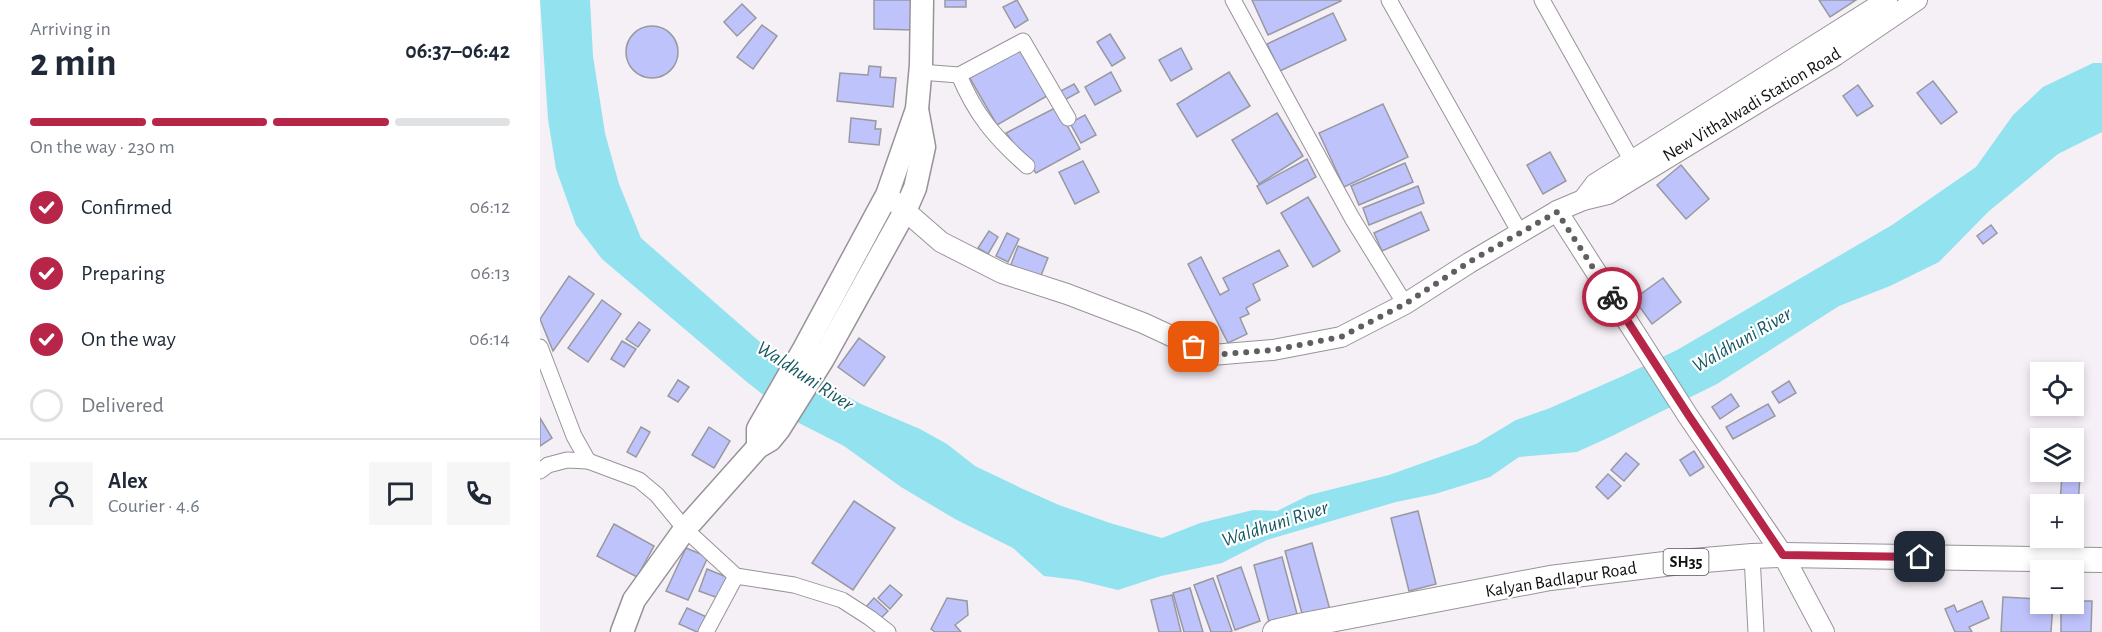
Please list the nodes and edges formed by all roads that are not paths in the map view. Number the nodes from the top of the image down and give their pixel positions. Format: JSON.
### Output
{"nodes":[{"id":1,"x":922,"y":0,"type":"edge"},
{"id":2,"x":1233,"y":0,"type":"edge"},
{"id":3,"x":1389,"y":0,"type":"edge"},
{"id":4,"x":1542,"y":0,"type":"edge"},
{"id":5,"x":1887,"y":0,"type":"edge"},
{"id":6,"x":1917,"y":0,"type":"edge"},
{"id":7,"x":920,"y":72,"type":"junction"},
{"id":8,"x":959,"y":75,"type":"junction"},
{"id":9,"x":1762,"y":90,"type":"junction"},
{"id":10,"x":917,"y":109,"type":"junction"},
{"id":11,"x":1068,"y":118,"type":"dead end"},
{"id":12,"x":1027,"y":166,"type":"dead end"},
{"id":13,"x":1636,"y":168,"type":"junction"},
{"id":14,"x":887,"y":195,"type":"junction"},
{"id":15,"x":905,"y":211,"type":"junction"},
{"id":16,"x":1557,"y":212,"type":"junction"},
{"id":17,"x":1520,"y":233,"type":"junction"},
{"id":18,"x":1405,"y":304,"type":"junction"},
{"id":19,"x":540,"y":347,"type":"edge"},
{"id":20,"x":814,"y":354,"type":"junction"},
{"id":21,"x":588,"y":461,"type":"junction"},
{"id":22,"x":540,"y":471,"type":"edge"},
{"id":23,"x":685,"y":528,"type":"junction"},
{"id":24,"x":2102,"y":560,"type":"edge"},
{"id":25,"x":1787,"y":562,"type":"junction"},
{"id":26,"x":1752,"y":564,"type":"junction"},
{"id":27,"x":2030,"y":571,"type":"edge"},
{"id":28,"x":2084,"y":571,"type":"edge"},
{"id":29,"x":2102,"y":571,"type":"edge"},
{"id":30,"x":736,"y":576,"type":"junction"},
{"id":31,"x":1307,"y":628,"type":"edge"},
{"id":32,"x":622,"y":632,"type":"edge"},
{"id":33,"x":706,"y":632,"type":"edge"},
{"id":34,"x":888,"y":632,"type":"edge"},
{"id":35,"x":1275,"y":632,"type":"edge"},
{"id":36,"x":1350,"y":632,"type":"edge"},
{"id":37,"x":1756,"y":632,"type":"edge"},
{"id":38,"x":1824,"y":632,"type":"edge"}],
"edges":[{"from":1,"to":7,"type":"main road"},
{"from":2,"to":18,"type":"street"},
{"from":3,"to":17,"type":"street"},
{"from":4,"to":13,"type":"street"},
{"from":5,"to":9,"type":"street","name":"New Vithalwadi Station Road"},
{"from":6,"to":9,"type":"street","name":"New Vithalwadi Station Road"},
{"from":7,"to":8,"type":"street"},
{"from":7,"to":10,"type":"main road"},
{"from":8,"to":11,"type":"street"},
{"from":8,"to":12,"type":"street"},
{"from":9,"to":13,"type":"street","name":"New Vithalwadi Station Road"},
{"from":10,"to":14,"type":"main road"},
{"from":10,"to":15,"type":"main road"},
{"from":13,"to":16,"type":"street","name":"New Vithalwadi Station Road"},
{"from":14,"to":15,"type":"street","name":"New Vithalwadi Station Road"},
{"from":14,"to":20,"type":"main road"},
{"from":15,"to":18,"type":"street","name":"New Vithalwadi Station Road"},
{"from":15,"to":20,"type":"main road"},
{"from":16,"to":17,"type":"street","name":"New Vithalwadi Station Road"},
{"from":16,"to":25,"type":"street"},
{"from":17,"to":18,"type":"street","name":"New Vithalwadi Station Road"},
{"from":19,"to":21,"type":"street"},
{"from":20,"to":23,"type":"main road"},
{"from":21,"to":22,"type":"street"},
{"from":21,"to":23,"type":"street"},
{"from":23,"to":30,"type":"street"},
{"from":23,"to":32,"type":"main road"},
{"from":24,"to":25,"type":"main road","name":"Kalyan Badlapur Road","number":"SH35"},
{"from":25,"to":26,"type":"main road","name":"Kalyan Badlapur Road","number":"SH35"},
{"from":25,"to":27,"type":"main road","name":"Kalyan Badlapur Road","number":"SH35"},
{"from":25,"to":38,"type":"street"},
{"from":26,"to":31,"type":"main road","name":"Kalyan Badlapur Road","number":"SH35"},
{"from":26,"to":36,"type":"main road","name":"Kalyan Badlapur Road","number":"SH35"},
{"from":26,"to":37,"type":"street"},
{"from":28,"to":29,"type":"main road"},
{"from":30,"to":33,"type":"street"},
{"from":30,"to":34,"type":"street"},
{"from":31,"to":35,"type":"main road","name":"Kalyan Badlapur Road","number":"SH35"}]}
